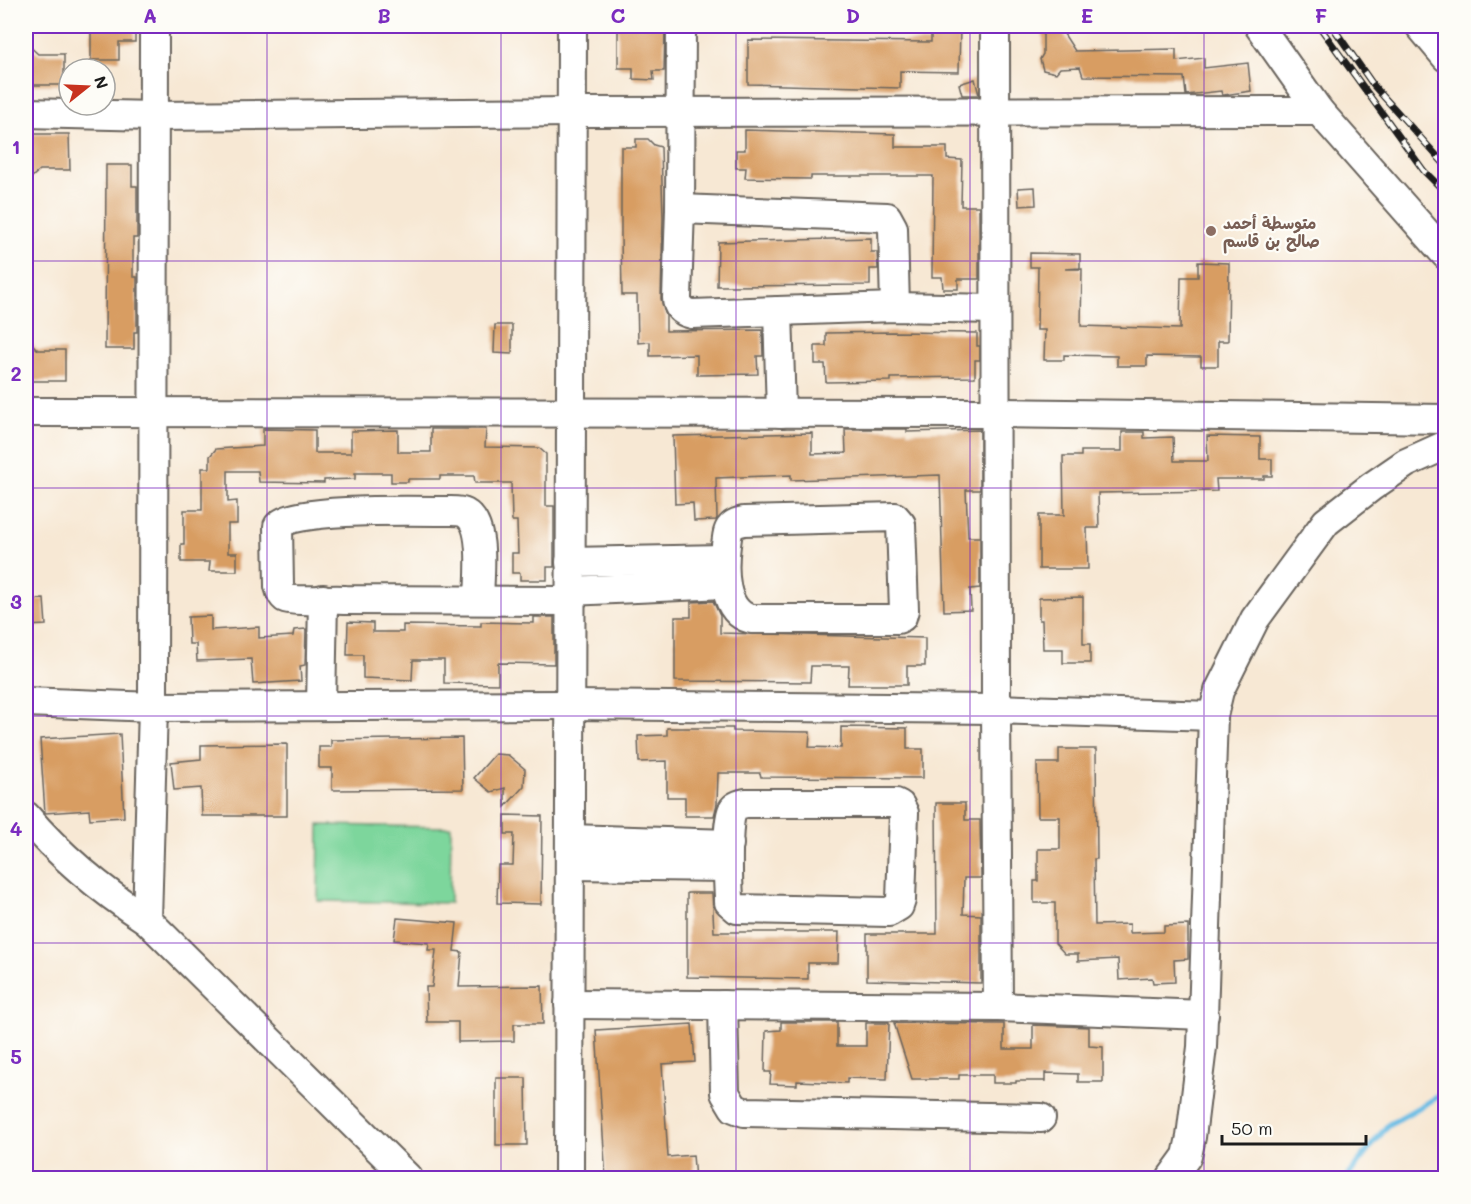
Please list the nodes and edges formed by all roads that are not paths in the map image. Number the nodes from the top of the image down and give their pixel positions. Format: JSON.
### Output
{"nodes":[{"id":1,"x":154,"y":26,"type":"edge"},
{"id":2,"x":572,"y":26,"type":"edge"},
{"id":3,"x":681,"y":26,"type":"edge"},
{"id":4,"x":995,"y":26,"type":"edge"},
{"id":5,"x":1259,"y":26,"type":"edge"},
{"id":6,"x":1420,"y":26,"type":"edge"},
{"id":7,"x":1446,"y":57,"type":"edge"},
{"id":8,"x":1319,"y":111,"type":"junction"},
{"id":9,"x":571,"y":112,"type":"junction"},
{"id":10,"x":679,"y":112,"type":"junction"},
{"id":11,"x":996,"y":112,"type":"junction"},
{"id":12,"x":26,"y":113,"type":"edge"},
{"id":13,"x":154,"y":117,"type":"junction"},
{"id":14,"x":680,"y":209,"type":"junction"},
{"id":15,"x":1446,"y":255,"type":"edge"},
{"id":16,"x":895,"y":308,"type":"junction"},
{"id":17,"x":995,"y":309,"type":"junction"},
{"id":18,"x":778,"y":311,"type":"junction"},
{"id":19,"x":154,"y":411,"type":"junction"},
{"id":20,"x":26,"y":412,"type":"edge"},
{"id":21,"x":570,"y":413,"type":"junction"},
{"id":22,"x":781,"y":413,"type":"junction"},
{"id":23,"x":998,"y":413,"type":"junction"},
{"id":24,"x":1446,"y":419,"type":"edge"},
{"id":25,"x":1446,"y":445,"type":"edge"},
{"id":26,"x":570,"y":562,"type":"junction"},
{"id":27,"x":725,"y":572,"type":"junction"},
{"id":28,"x":570,"y":596,"type":"junction"},
{"id":29,"x":323,"y":599,"type":"junction"},
{"id":30,"x":479,"y":600,"type":"junction"},
{"id":31,"x":26,"y":702,"type":"edge"},
{"id":32,"x":569,"y":705,"type":"junction"},
{"id":33,"x":321,"y":706,"type":"junction"},
{"id":34,"x":153,"y":707,"type":"junction"},
{"id":35,"x":996,"y":709,"type":"junction"},
{"id":36,"x":1213,"y":716,"type":"junction"},
{"id":37,"x":26,"y":816,"type":"edge"},
{"id":38,"x":570,"y":852,"type":"junction"},
{"id":39,"x":728,"y":855,"type":"junction"},
{"id":40,"x":147,"y":920,"type":"junction"},
{"id":41,"x":569,"y":1004,"type":"junction"},
{"id":42,"x":723,"y":1005,"type":"junction"},
{"id":43,"x":998,"y":1006,"type":"junction"},
{"id":44,"x":1204,"y":1015,"type":"junction"},
{"id":45,"x":1041,"y":1118,"type":"dead end"},
{"id":46,"x":408,"y":1179,"type":"edge"},
{"id":47,"x":569,"y":1179,"type":"edge"},
{"id":48,"x":1171,"y":1179,"type":"edge"}],
"edges":[{"from":1,"to":13,"type":"street"},
{"from":2,"to":9,"type":"street"},
{"from":3,"to":10,"type":"street"},
{"from":4,"to":11,"type":"street"},
{"from":5,"to":8,"type":"street"},
{"from":6,"to":7,"type":"street"},
{"from":8,"to":11,"type":"street"},
{"from":8,"to":15,"type":"street"},
{"from":9,"to":10,"type":"street"},
{"from":9,"to":13,"type":"street"},
{"from":9,"to":21,"type":"street"},
{"from":10,"to":11,"type":"street"},
{"from":10,"to":14,"type":"street"},
{"from":11,"to":17,"type":"street"},
{"from":12,"to":13,"type":"street"},
{"from":13,"to":19,"type":"street"},
{"from":14,"to":16,"type":"street"},
{"from":14,"to":18,"type":"street"},
{"from":16,"to":17,"type":"street"},
{"from":16,"to":18,"type":"street"},
{"from":17,"to":23,"type":"street"},
{"from":18,"to":22,"type":"street"},
{"from":19,"to":20,"type":"street"},
{"from":19,"to":21,"type":"street"},
{"from":19,"to":34,"type":"street"},
{"from":21,"to":22,"type":"street"},
{"from":21,"to":26,"type":"street"},
{"from":22,"to":23,"type":"street"},
{"from":23,"to":24,"type":"street"},
{"from":23,"to":35,"type":"street"},
{"from":25,"to":36,"type":"street"},
{"from":26,"to":27,"type":"street"},
{"from":26,"to":28,"type":"street"},
{"from":27,"to":27,"type":"street"},
{"from":27,"to":28,"type":"street"},
{"from":28,"to":30,"type":"street"},
{"from":28,"to":32,"type":"street"},
{"from":29,"to":30,"type":"street"},
{"from":29,"to":30,"type":"street"},
{"from":29,"to":33,"type":"street"},
{"from":31,"to":34,"type":"street"},
{"from":32,"to":33,"type":"street"},
{"from":32,"to":35,"type":"street"},
{"from":32,"to":38,"type":"street"},
{"from":33,"to":34,"type":"street"},
{"from":34,"to":40,"type":"street"},
{"from":35,"to":36,"type":"street"},
{"from":35,"to":43,"type":"street"},
{"from":36,"to":44,"type":"street"},
{"from":37,"to":40,"type":"street"},
{"from":38,"to":39,"type":"street"},
{"from":38,"to":41,"type":"street"},
{"from":39,"to":39,"type":"street"},
{"from":40,"to":46,"type":"street"},
{"from":41,"to":42,"type":"street"},
{"from":41,"to":47,"type":"street"},
{"from":42,"to":43,"type":"street"},
{"from":42,"to":45,"type":"street"},
{"from":43,"to":44,"type":"street"},
{"from":44,"to":48,"type":"street"}]}
